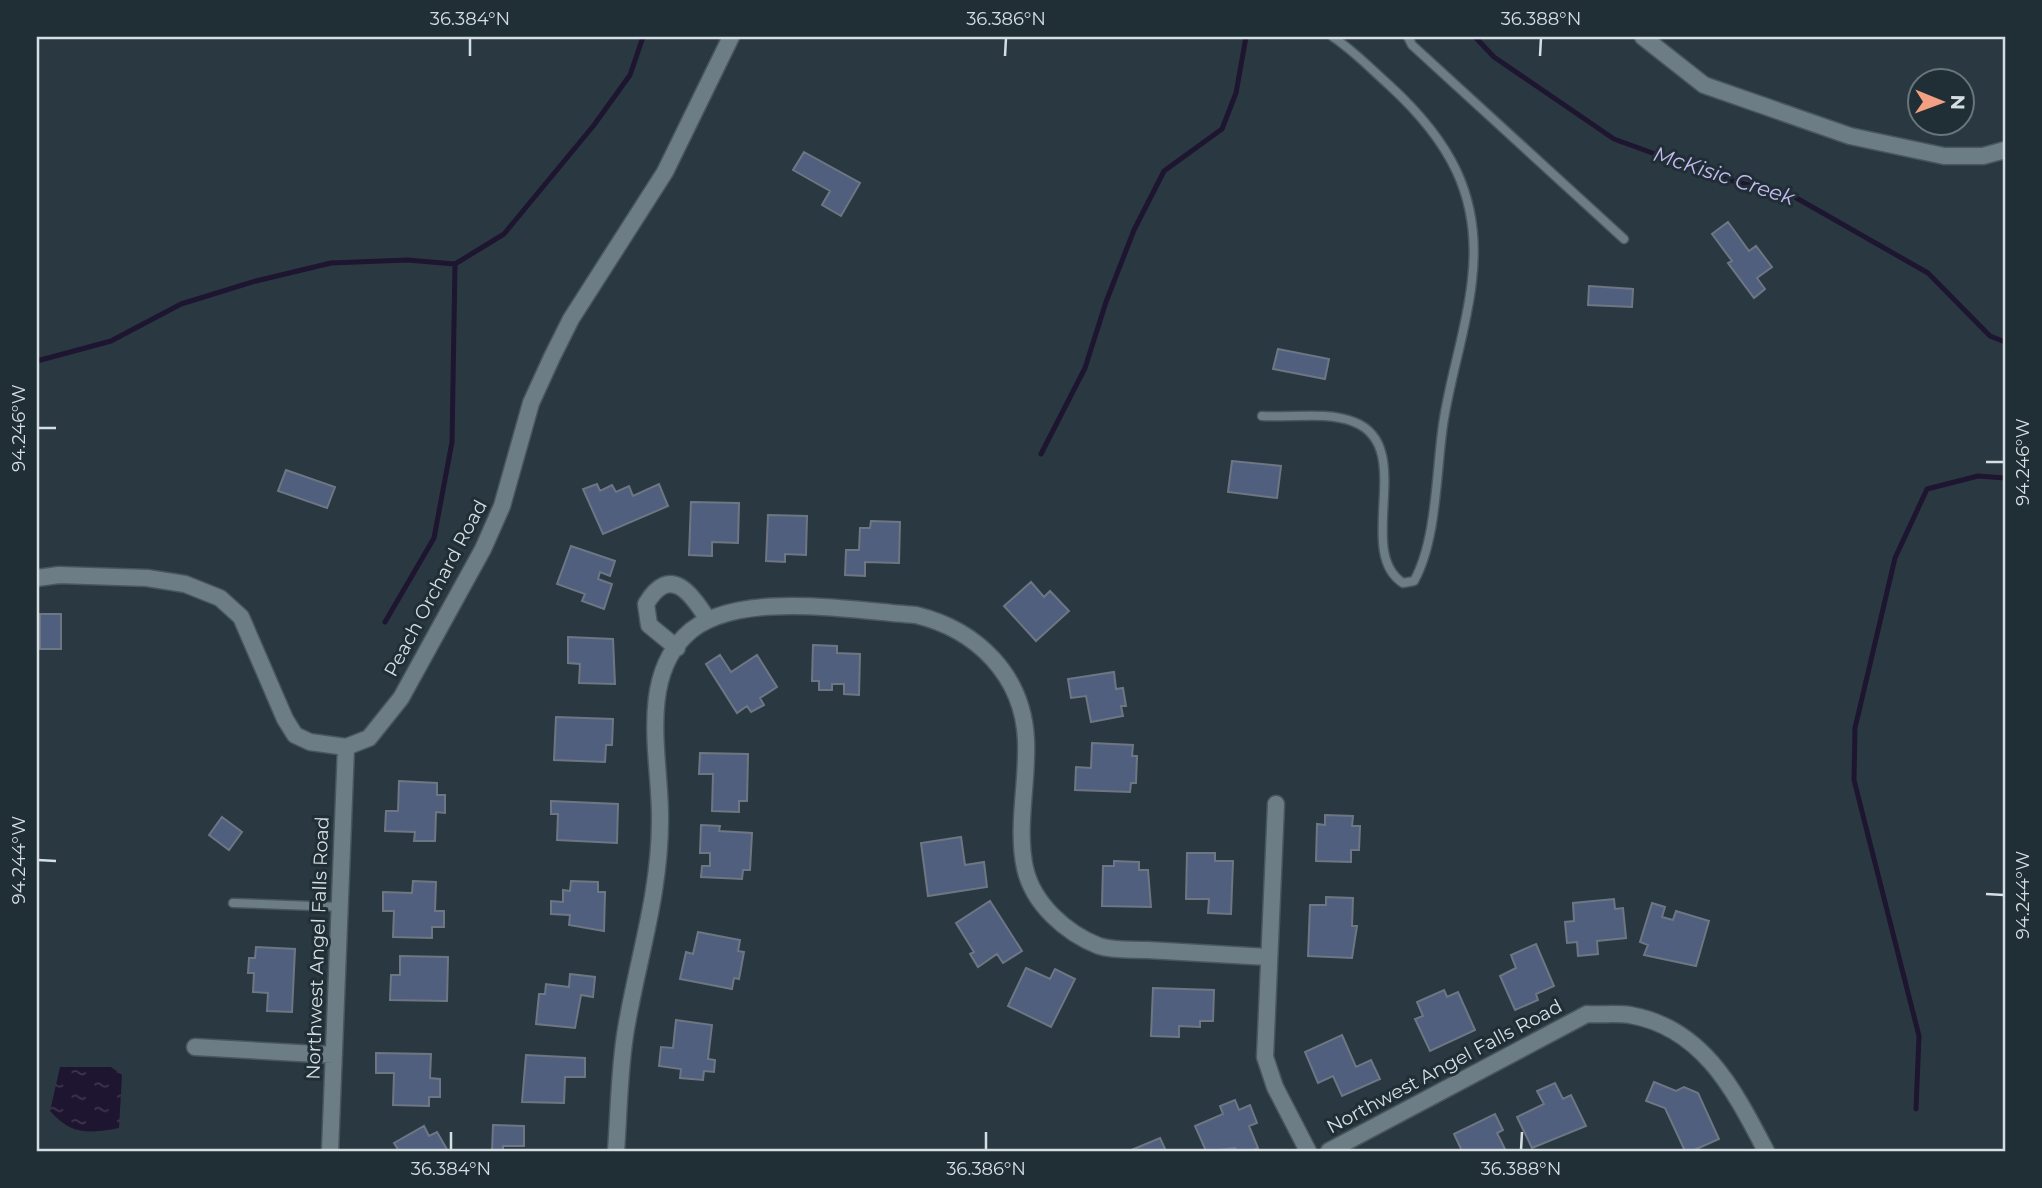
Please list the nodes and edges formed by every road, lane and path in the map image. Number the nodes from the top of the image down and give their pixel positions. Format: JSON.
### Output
{"nodes":[{"id":1,"x":731,"y":37,"type":"edge"},
{"id":2,"x":1333,"y":37,"type":"edge"},
{"id":3,"x":1408,"y":37,"type":"edge"},
{"id":4,"x":1643,"y":37,"type":"edge"},
{"id":5,"x":2005,"y":150,"type":"edge"},
{"id":6,"x":1623,"y":239,"type":"dead end"},
{"id":7,"x":1262,"y":416,"type":"dead end"},
{"id":8,"x":37,"y":578,"type":"edge"},
{"id":9,"x":708,"y":620,"type":"junction"},
{"id":10,"x":677,"y":648,"type":"junction"},
{"id":11,"x":346,"y":747,"type":"junction"},
{"id":12,"x":1276,"y":804,"type":"dead end"},
{"id":13,"x":233,"y":903,"type":"dead end"},
{"id":14,"x":340,"y":907,"type":"junction"},
{"id":15,"x":1269,"y":957,"type":"junction"},
{"id":16,"x":195,"y":1047,"type":"dead end"},
{"id":17,"x":334,"y":1055,"type":"junction"},
{"id":18,"x":330,"y":1151,"type":"edge"},
{"id":19,"x":617,"y":1151,"type":"edge"},
{"id":20,"x":1308,"y":1151,"type":"edge"},
{"id":21,"x":1329,"y":1151,"type":"edge"},
{"id":22,"x":1766,"y":1151,"type":"edge"}],
"edges":[{"from":1,"to":11,"type":"street","name":"Peach Orchard Road"},
{"from":2,"to":7,"type":"lane"},
{"from":3,"to":6,"type":"lane"},
{"from":4,"to":5,"type":"street"},
{"from":8,"to":11,"type":"street"},
{"from":9,"to":10,"type":"street"},
{"from":9,"to":10,"type":"street"},
{"from":9,"to":15,"type":"street"},
{"from":10,"to":19,"type":"street"},
{"from":11,"to":14,"type":"street","name":"Northwest Angel Falls Road"},
{"from":12,"to":15,"type":"street"},
{"from":13,"to":14,"type":"lane"},
{"from":14,"to":17,"type":"street","name":"Northwest Angel Falls Road"},
{"from":15,"to":20,"type":"street"},
{"from":16,"to":17,"type":"street"},
{"from":17,"to":18,"type":"street","name":"Northwest Angel Falls Road"},
{"from":21,"to":22,"type":"street","name":"Northwest Angel Falls Road"}]}
